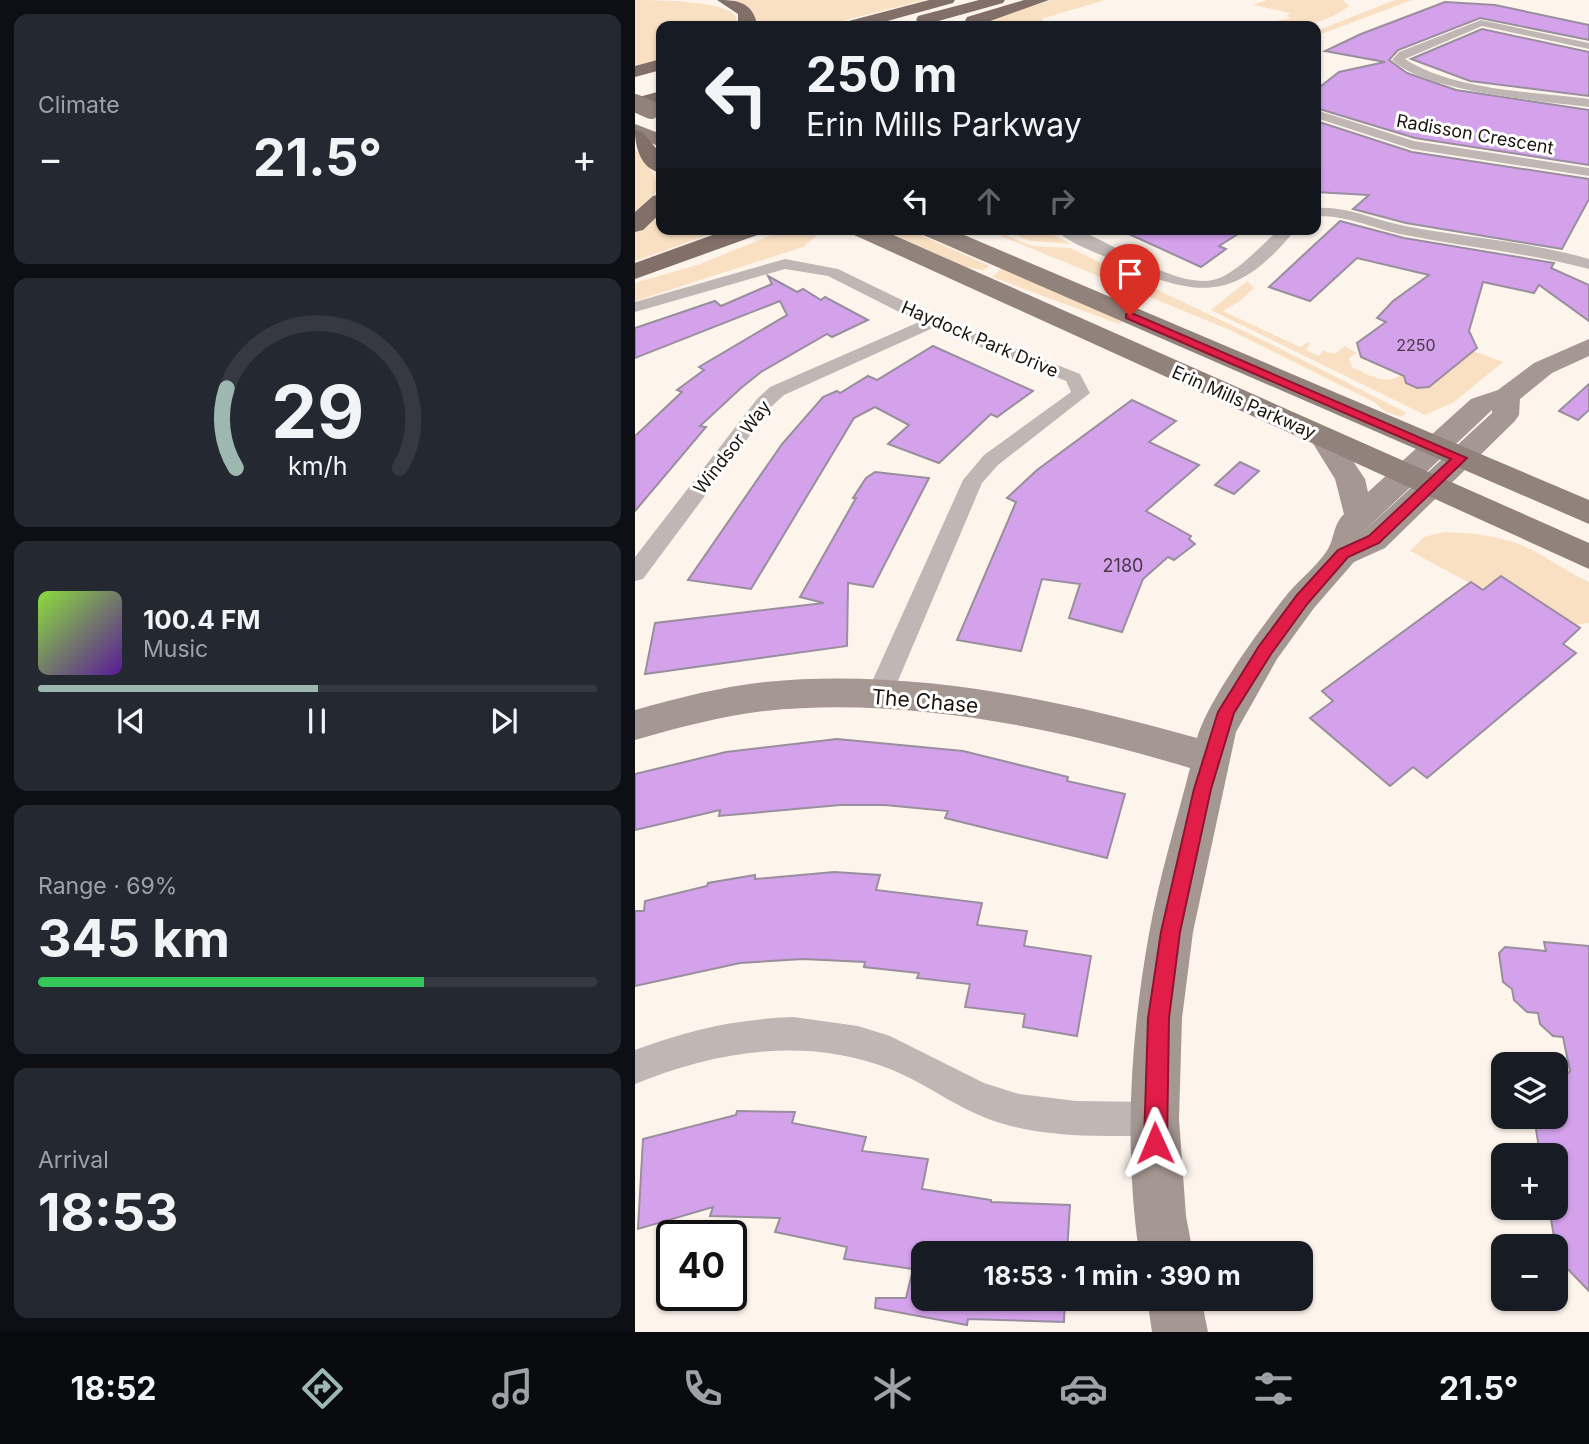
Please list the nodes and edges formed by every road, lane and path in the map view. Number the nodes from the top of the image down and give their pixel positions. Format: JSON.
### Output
{"nodes":[{"id":1,"x":725,"y":0,"type":"edge"},
{"id":2,"x":947,"y":0,"type":"edge"},
{"id":3,"x":997,"y":0,"type":"edge"},
{"id":4,"x":1041,"y":0,"type":"edge"},
{"id":5,"x":748,"y":21,"type":"edge"},
{"id":6,"x":869,"y":21,"type":"edge"},
{"id":7,"x":920,"y":21,"type":"edge"},
{"id":8,"x":974,"y":21,"type":"edge"},
{"id":9,"x":1589,"y":46,"type":"edge"},
{"id":10,"x":656,"y":66,"type":"edge"},
{"id":11,"x":635,"y":72,"type":"edge"},
{"id":12,"x":656,"y":74,"type":"edge"},
{"id":13,"x":635,"y":80,"type":"edge"},
{"id":14,"x":656,"y":91,"type":"edge"},
{"id":15,"x":635,"y":97,"type":"edge"},
{"id":16,"x":1589,"y":103,"type":"edge"},
{"id":17,"x":1321,"y":116,"type":"edge"},
{"id":18,"x":635,"y":130,"type":"edge"},
{"id":19,"x":635,"y":136,"type":"edge"},
{"id":20,"x":656,"y":139,"type":"edge"},
{"id":21,"x":656,"y":161,"type":"edge"},
{"id":22,"x":1589,"y":172,"type":"edge"},
{"id":23,"x":656,"y":206,"type":"edge"},
{"id":24,"x":1321,"y":212,"type":"edge"},
{"id":25,"x":635,"y":225,"type":"edge"},
{"id":26,"x":735,"y":235,"type":"edge"},
{"id":27,"x":873,"y":235,"type":"edge"},
{"id":28,"x":943,"y":235,"type":"edge"},
{"id":29,"x":1075,"y":235,"type":"edge"},
{"id":30,"x":1282,"y":235,"type":"edge"},
{"id":31,"x":1589,"y":264,"type":"edge"},
{"id":32,"x":635,"y":271,"type":"edge"},
{"id":33,"x":635,"y":307,"type":"edge"},
{"id":34,"x":933,"y":322,"type":"junction"},
{"id":35,"x":1589,"y":345,"type":"edge"},
{"id":36,"x":1323,"y":437,"type":"junction"},
{"id":37,"x":1448,"y":453,"type":"junction"},
{"id":38,"x":1418,"y":480,"type":"junction"},
{"id":39,"x":1589,"y":513,"type":"edge"},
{"id":40,"x":1360,"y":517,"type":"junction"},
{"id":41,"x":1343,"y":554,"type":"junction"},
{"id":42,"x":1589,"y":557,"type":"edge"},
{"id":43,"x":637,"y":566,"type":"edge"},
{"id":44,"x":879,"y":695,"type":"junction"},
{"id":45,"x":635,"y":725,"type":"edge"},
{"id":46,"x":1211,"y":758,"type":"junction"},
{"id":47,"x":635,"y":1067,"type":"edge"},
{"id":48,"x":1154,"y":1119,"type":"junction"},
{"id":49,"x":1164,"y":1241,"type":"edge"},
{"id":50,"x":1176,"y":1311,"type":"edge"},
{"id":51,"x":1180,"y":1332,"type":"edge"}],
"edges":[{"from":1,"to":5,"type":"highway"},
{"from":2,"to":6,"type":"highway"},
{"from":3,"to":7,"type":"highway"},
{"from":4,"to":8,"type":"highway"},
{"from":9,"to":16,"type":"street"},
{"from":10,"to":11,"type":"highway"},
{"from":12,"to":13,"type":"highway"},
{"from":14,"to":15,"type":"highway"},
{"from":17,"to":22,"type":"street","name":"Radisson Crescent"},
{"from":18,"to":20,"type":"main road"},
{"from":19,"to":21,"type":"highway"},
{"from":23,"to":25,"type":"highway"},
{"from":24,"to":31,"type":"street"},
{"from":26,"to":32,"type":"highway"},
{"from":27,"to":36,"type":"main road","name":"Erin Mills Parkway"},
{"from":28,"to":37,"type":"main road","name":"Erin Mills Parkway"},
{"from":29,"to":30,"type":"street"},
{"from":33,"to":34,"type":"street","name":"Haydock Park Drive"},
{"from":34,"to":43,"type":"street","name":"Windsor Way"},
{"from":34,"to":44,"type":"street","name":"Haydock Park Drive"},
{"from":35,"to":37,"type":"street"},
{"from":36,"to":38,"type":"main road","name":"Erin Mills Parkway"},
{"from":36,"to":40,"type":"street"},
{"from":37,"to":38,"type":"street"},
{"from":37,"to":39,"type":"main road","name":"Erin Mills Parkway"},
{"from":38,"to":40,"type":"street"},
{"from":38,"to":41,"type":"street"},
{"from":38,"to":42,"type":"main road","name":"Erin Mills Parkway"},
{"from":40,"to":41,"type":"street"},
{"from":41,"to":46,"type":"street"},
{"from":44,"to":45,"type":"street","name":"The Chase"},
{"from":44,"to":46,"type":"street","name":"The Chase"},
{"from":46,"to":48,"type":"street"},
{"from":47,"to":48,"type":"street"},
{"from":48,"to":49,"type":"street"},
{"from":50,"to":51,"type":"street"}]}
